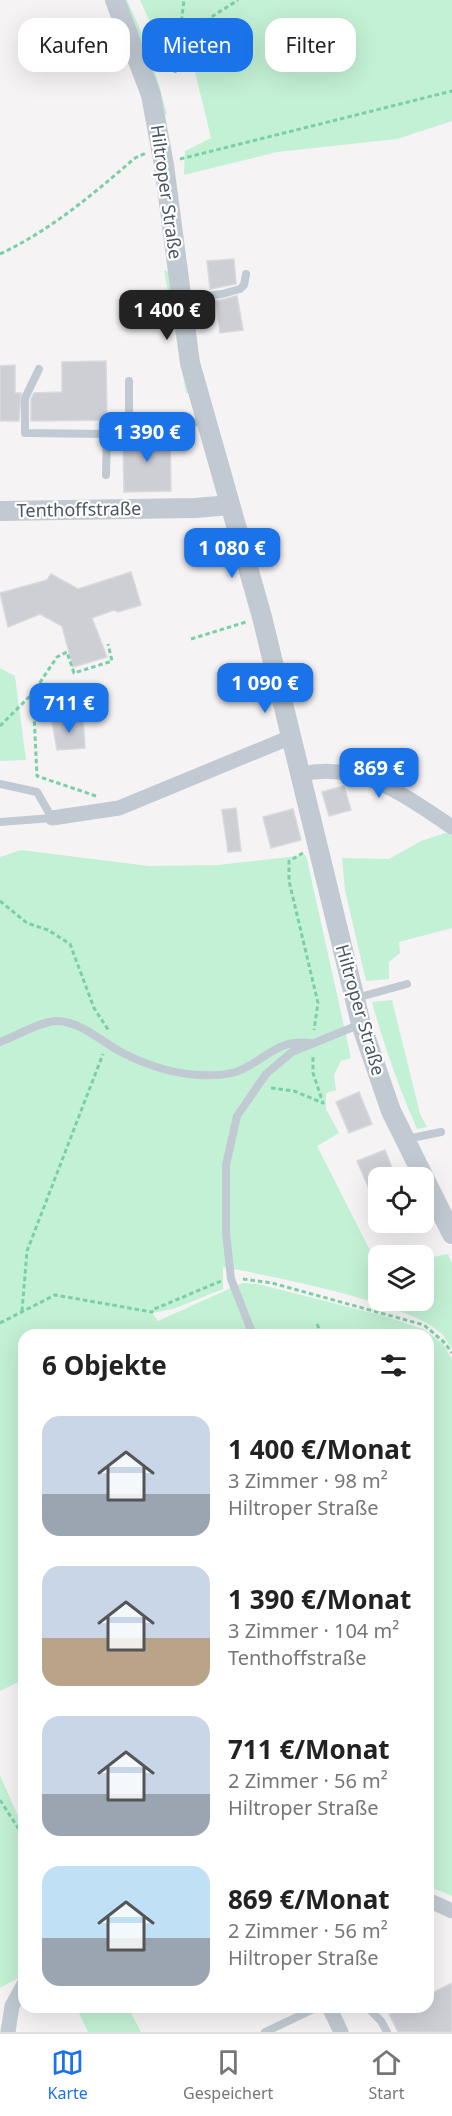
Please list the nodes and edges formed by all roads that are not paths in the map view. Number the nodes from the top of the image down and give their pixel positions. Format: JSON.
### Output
{"nodes":[{"id":1,"x":115,"y":0,"type":"edge"},
{"id":2,"x":246,"y":274,"type":"dead end"},
{"id":3,"x":180,"y":299,"type":"junction"},
{"id":4,"x":39,"y":369,"type":"dead end"},
{"id":5,"x":129,"y":381,"type":"dead end"},
{"id":6,"x":205,"y":422,"type":"junction"},
{"id":7,"x":129,"y":424,"type":"junction"},
{"id":8,"x":107,"y":434,"type":"junction"},
{"id":9,"x":106,"y":475,"type":"dead end"},
{"id":10,"x":230,"y":505,"type":"junction"},
{"id":11,"x":0,"y":511,"type":"edge"},
{"id":12,"x":291,"y":737,"type":"junction"},
{"id":13,"x":301,"y":774,"type":"junction"},
{"id":14,"x":0,"y":784,"type":"edge"},
{"id":15,"x":52,"y":818,"type":"junction"},
{"id":16,"x":0,"y":822,"type":"edge"},
{"id":17,"x":452,"y":827,"type":"edge"},
{"id":18,"x":407,"y":984,"type":"dead end"},
{"id":19,"x":354,"y":998,"type":"junction"},
{"id":20,"x":361,"y":1024,"type":"junction"},
{"id":21,"x":0,"y":1042,"type":"edge"},
{"id":22,"x":313,"y":1043,"type":"junction"},
{"id":23,"x":441,"y":1132,"type":"dead end"},
{"id":24,"x":405,"y":1140,"type":"junction"},
{"id":25,"x":452,"y":1234,"type":"edge"},
{"id":26,"x":252,"y":1329,"type":"edge"},
{"id":27,"x":434,"y":1903,"type":"edge"},
{"id":28,"x":452,"y":1911,"type":"edge"},
{"id":29,"x":18,"y":1995,"type":"edge"},
{"id":30,"x":305,"y":2013,"type":"edge"},
{"id":31,"x":332,"y":2013,"type":"edge"},
{"id":32,"x":373,"y":2013,"type":"edge"},
{"id":33,"x":8,"y":2032,"type":"edge"},
{"id":34,"x":265,"y":2032,"type":"edge"},
{"id":35,"x":341,"y":2032,"type":"edge"},
{"id":36,"x":387,"y":2032,"type":"edge"}],
"edges":[{"from":1,"to":3,"type":"street","name":"Hiltroper Straße"},
{"from":2,"to":3,"type":"lane"},
{"from":3,"to":6,"type":"street","name":"Hiltroper Straße"},
{"from":4,"to":8,"type":"lane"},
{"from":5,"to":7,"type":"lane"},
{"from":6,"to":7,"type":"lane"},
{"from":6,"to":10,"type":"street","name":"Hiltroper Straße"},
{"from":7,"to":8,"type":"lane"},
{"from":8,"to":9,"type":"lane"},
{"from":10,"to":11,"type":"street","name":"Tenthoffstraße"},
{"from":10,"to":12,"type":"street","name":"Hiltroper Straße"},
{"from":12,"to":13,"type":"street","name":"Hiltroper Straße"},
{"from":12,"to":15,"type":"street"},
{"from":13,"to":17,"type":"street"},
{"from":13,"to":19,"type":"street","name":"Hiltroper Straße"},
{"from":14,"to":15,"type":"lane"},
{"from":15,"to":16,"type":"lane"},
{"from":18,"to":19,"type":"lane"},
{"from":19,"to":20,"type":"street","name":"Hiltroper Straße"},
{"from":20,"to":22,"type":"lane"},
{"from":20,"to":24,"type":"street","name":"Hiltroper Straße"},
{"from":21,"to":22,"type":"lane"},
{"from":22,"to":26,"type":"lane"},
{"from":23,"to":24,"type":"lane"},
{"from":24,"to":25,"type":"street","name":"Hiltroper Straße"},
{"from":27,"to":28,"type":"street"},
{"from":29,"to":33,"type":"street"},
{"from":30,"to":34,"type":"lane"},
{"from":31,"to":35,"type":"street"},
{"from":32,"to":36,"type":"lane"}]}
